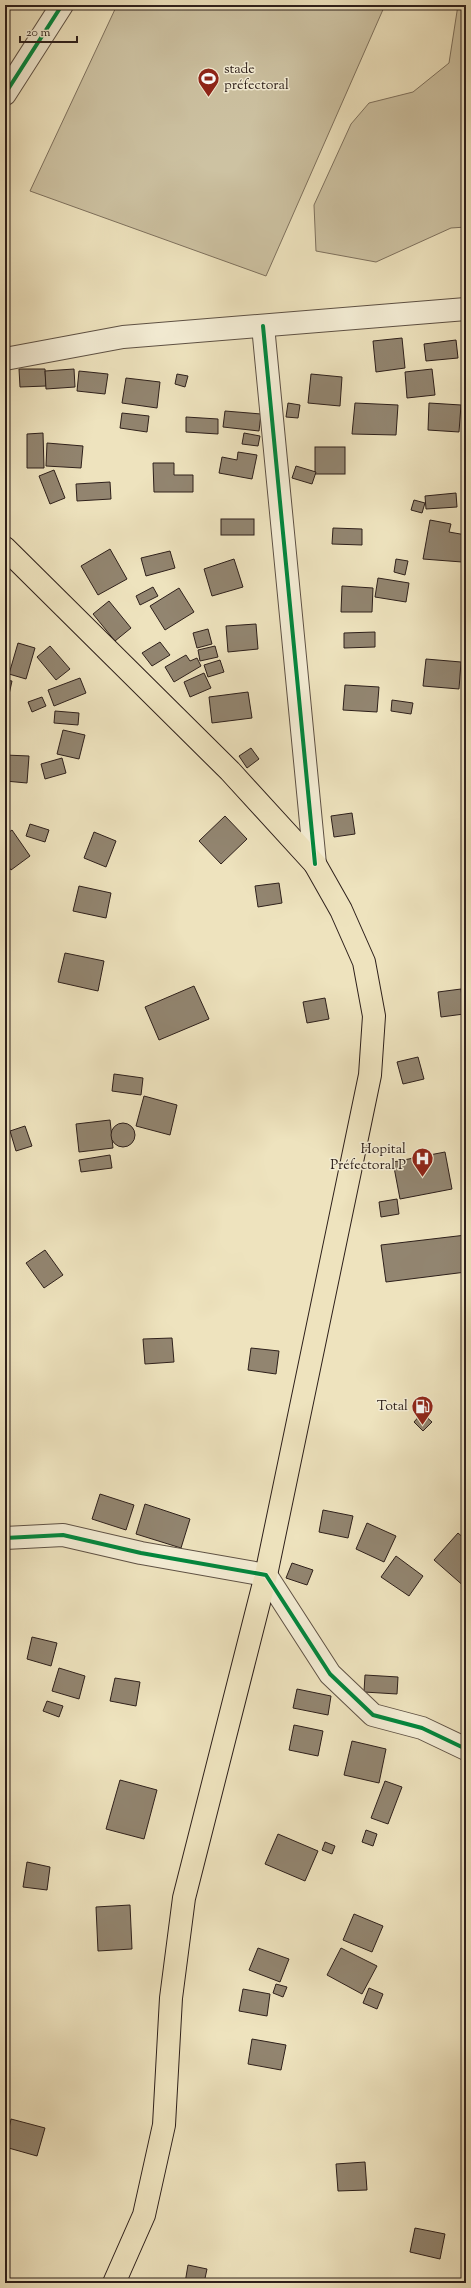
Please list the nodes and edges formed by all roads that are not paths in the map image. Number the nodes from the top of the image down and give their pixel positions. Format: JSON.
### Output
{"nodes":[{"id":1,"x":62,"y":5,"type":"edge"},
{"id":2,"x":5,"y":94,"type":"edge"},
{"id":3,"x":466,"y":309,"type":"edge"},
{"id":4,"x":263,"y":326,"type":"junction"},
{"id":5,"x":5,"y":359,"type":"edge"},
{"id":6,"x":5,"y":548,"type":"edge"},
{"id":7,"x":315,"y":864,"type":"junction"},
{"id":8,"x":5,"y":1538,"type":"edge"},
{"id":9,"x":266,"y":1575,"type":"junction"},
{"id":10,"x":466,"y":1749,"type":"edge"},
{"id":11,"x":114,"y":2283,"type":"edge"}],
"edges":[{"from":1,"to":2,"type":"street"},
{"from":3,"to":4,"type":"street"},
{"from":4,"to":5,"type":"street"},
{"from":4,"to":7,"type":"street"},
{"from":6,"to":7,"type":"main road"},
{"from":7,"to":9,"type":"main road"},
{"from":8,"to":9,"type":"street"},
{"from":9,"to":10,"type":"street"},
{"from":9,"to":11,"type":"main road"}]}
